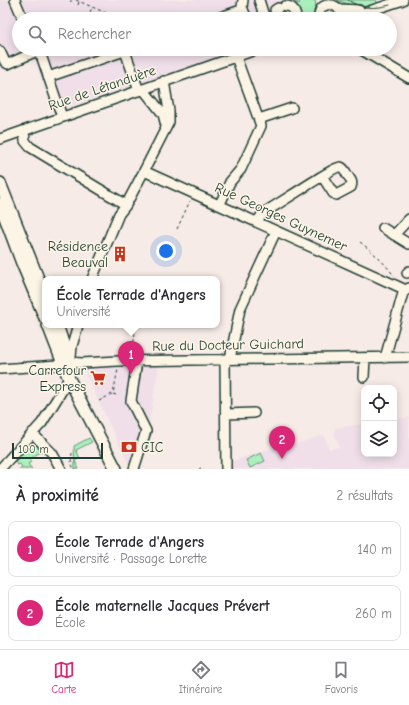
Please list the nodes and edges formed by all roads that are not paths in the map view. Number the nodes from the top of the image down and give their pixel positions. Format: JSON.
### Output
{"nodes":[{"id":1,"x":15,"y":0,"type":"edge"},
{"id":2,"x":237,"y":0,"type":"edge"},
{"id":3,"x":243,"y":0,"type":"edge"},
{"id":4,"x":259,"y":0,"type":"edge"},
{"id":5,"x":271,"y":0,"type":"edge"},
{"id":6,"x":403,"y":0,"type":"edge"},
{"id":7,"x":324,"y":3,"type":"edge"},
{"id":8,"x":390,"y":3,"type":"edge"},
{"id":9,"x":279,"y":8,"type":"junction"},
{"id":10,"x":20,"y":12,"type":"edge"},
{"id":11,"x":238,"y":12,"type":"edge"},
{"id":12,"x":244,"y":12,"type":"edge"},
{"id":13,"x":263,"y":12,"type":"edge"},
{"id":14,"x":278,"y":12,"type":"edge"},
{"id":15,"x":294,"y":12,"type":"edge"},
{"id":16,"x":339,"y":12,"type":"edge"},
{"id":17,"x":351,"y":12,"type":"edge"},
{"id":18,"x":0,"y":51,"type":"edge"},
{"id":19,"x":24,"y":56,"type":"edge"},
{"id":20,"x":40,"y":56,"type":"edge"},
{"id":21,"x":109,"y":56,"type":"edge"},
{"id":22,"x":129,"y":56,"type":"edge"},
{"id":23,"x":236,"y":56,"type":"joint"},
{"id":24,"x":373,"y":56,"type":"edge"},
{"id":25,"x":408,"y":75,"type":"edge"},
{"id":26,"x":48,"y":77,"type":"junction"},
{"id":27,"x":164,"y":82,"type":"junction"},
{"id":28,"x":141,"y":90,"type":"junction"},
{"id":29,"x":292,"y":108,"type":"dead end"},
{"id":30,"x":62,"y":117,"type":"junction"},
{"id":31,"x":259,"y":119,"type":"junction"},
{"id":32,"x":24,"y":130,"type":"junction"},
{"id":33,"x":166,"y":130,"type":"junction"},
{"id":34,"x":0,"y":139,"type":"edge"},
{"id":35,"x":144,"y":171,"type":"junction"},
{"id":36,"x":322,"y":176,"type":"dead end"},
{"id":37,"x":0,"y":183,"type":"edge"},
{"id":38,"x":0,"y":204,"type":"edge"},
{"id":39,"x":220,"y":204,"type":"junction"},
{"id":40,"x":126,"y":205,"type":"junction"},
{"id":41,"x":409,"y":219,"type":"edge"},
{"id":42,"x":257,"y":222,"type":"junction"},
{"id":43,"x":383,"y":228,"type":"dead end"},
{"id":44,"x":276,"y":231,"type":"junction"},
{"id":45,"x":394,"y":235,"type":"junction"},
{"id":46,"x":409,"y":244,"type":"edge"},
{"id":47,"x":93,"y":276,"type":"edge"},
{"id":48,"x":96,"y":276,"type":"edge"},
{"id":49,"x":42,"y":288,"type":"edge"},
{"id":50,"x":407,"y":289,"type":"edge"},
{"id":51,"x":42,"y":311,"type":"edge"},
{"id":52,"x":50,"y":328,"type":"edge"},
{"id":53,"x":58,"y":328,"type":"edge"},
{"id":54,"x":73,"y":328,"type":"edge"},
{"id":55,"x":77,"y":328,"type":"edge"},
{"id":56,"x":409,"y":357,"type":"edge"},
{"id":57,"x":365,"y":358,"type":"junction"},
{"id":58,"x":385,"y":358,"type":"junction"},
{"id":59,"x":227,"y":359,"type":"junction"},
{"id":60,"x":135,"y":361,"type":"junction"},
{"id":61,"x":67,"y":363,"type":"junction"},
{"id":62,"x":0,"y":369,"type":"edge"},
{"id":63,"x":364,"y":377,"type":"dead end"},
{"id":64,"x":69,"y":378,"type":"junction"},
{"id":65,"x":254,"y":413,"type":"dead end"},
{"id":66,"x":226,"y":414,"type":"junction"},
{"id":67,"x":32,"y":433,"type":"junction"},
{"id":68,"x":0,"y":469,"type":"edge"},
{"id":69,"x":61,"y":469,"type":"edge"},
{"id":70,"x":116,"y":469,"type":"edge"},
{"id":71,"x":124,"y":469,"type":"edge"},
{"id":72,"x":134,"y":469,"type":"edge"},
{"id":73,"x":226,"y":469,"type":"edge"}],
"edges":[{"from":1,"to":10,"type":"street"},
{"from":2,"to":11,"type":"street"},
{"from":3,"to":12,"type":"street"},
{"from":4,"to":13,"type":"street"},
{"from":5,"to":9,"type":"street"},
{"from":6,"to":8,"type":"street"},
{"from":7,"to":16,"type":"street"},
{"from":8,"to":17,"type":"street"},
{"from":9,"to":14,"type":"street"},
{"from":9,"to":15,"type":"street"},
{"from":18,"to":19,"type":"street"},
{"from":20,"to":26,"type":"street"},
{"from":21,"to":26,"type":"street"},
{"from":22,"to":28,"type":"street"},
{"from":23,"to":27,"type":"street","name":"Rue de Létanduère"},
{"from":23,"to":31,"type":"street"},
{"from":24,"to":25,"type":"street"},
{"from":26,"to":30,"type":"street"},
{"from":27,"to":28,"type":"street","name":"Rue de Létanduère"},
{"from":27,"to":33,"type":"street"},
{"from":28,"to":30,"type":"street","name":"Rue de Létanduère"},
{"from":28,"to":33,"type":"street"},
{"from":29,"to":31,"type":"street"},
{"from":30,"to":32,"type":"street","name":"Rue de Létanduère"},
{"from":31,"to":39,"type":"street"},
{"from":32,"to":34,"type":"street","name":"Rue de Létanduère"},
{"from":32,"to":40,"type":"street"},
{"from":33,"to":35,"type":"street"},
{"from":35,"to":39,"type":"street","name":"Rue Georges Guynemer"},
{"from":35,"to":40,"type":"street"},
{"from":36,"to":42,"type":"street"},
{"from":37,"to":49,"type":"main road"},
{"from":38,"to":51,"type":"main road"},
{"from":39,"to":42,"type":"street","name":"Rue Georges Guynemer"},
{"from":40,"to":47,"type":"street"},
{"from":40,"to":48,"type":"street"},
{"from":41,"to":45,"type":"street"},
{"from":42,"to":44,"type":"street","name":"Rue Georges Guynemer"},
{"from":43,"to":45,"type":"street"},
{"from":44,"to":50,"type":"street","name":"Rue Georges Guynemer"},
{"from":44,"to":59,"type":"street"},
{"from":45,"to":46,"type":"street"},
{"from":50,"to":58,"type":"street"},
{"from":52,"to":61,"type":"main road"},
{"from":53,"to":61,"type":"main road"},
{"from":54,"to":61,"type":"street"},
{"from":55,"to":61,"type":"street"},
{"from":56,"to":58,"type":"street","name":"Rue du Docteur Guichard"},
{"from":57,"to":58,"type":"street","name":"Rue du Docteur Guichard"},
{"from":57,"to":59,"type":"street","name":"Rue du Docteur Guichard"},
{"from":57,"to":63,"type":"street"},
{"from":59,"to":60,"type":"street","name":"Rue du Docteur Guichard"},
{"from":59,"to":66,"type":"street"},
{"from":60,"to":61,"type":"street","name":"Rue du Docteur Guichard"},
{"from":60,"to":72,"type":"street"},
{"from":61,"to":62,"type":"street","name":"Rue du Docteur Guichard"},
{"from":61,"to":64,"type":"main road"},
{"from":61,"to":71,"type":"main road"},
{"from":64,"to":67,"type":"street"},
{"from":64,"to":70,"type":"main road"},
{"from":65,"to":66,"type":"street"},
{"from":66,"to":73,"type":"street"},
{"from":67,"to":68,"type":"street"},
{"from":67,"to":69,"type":"street"}]}
